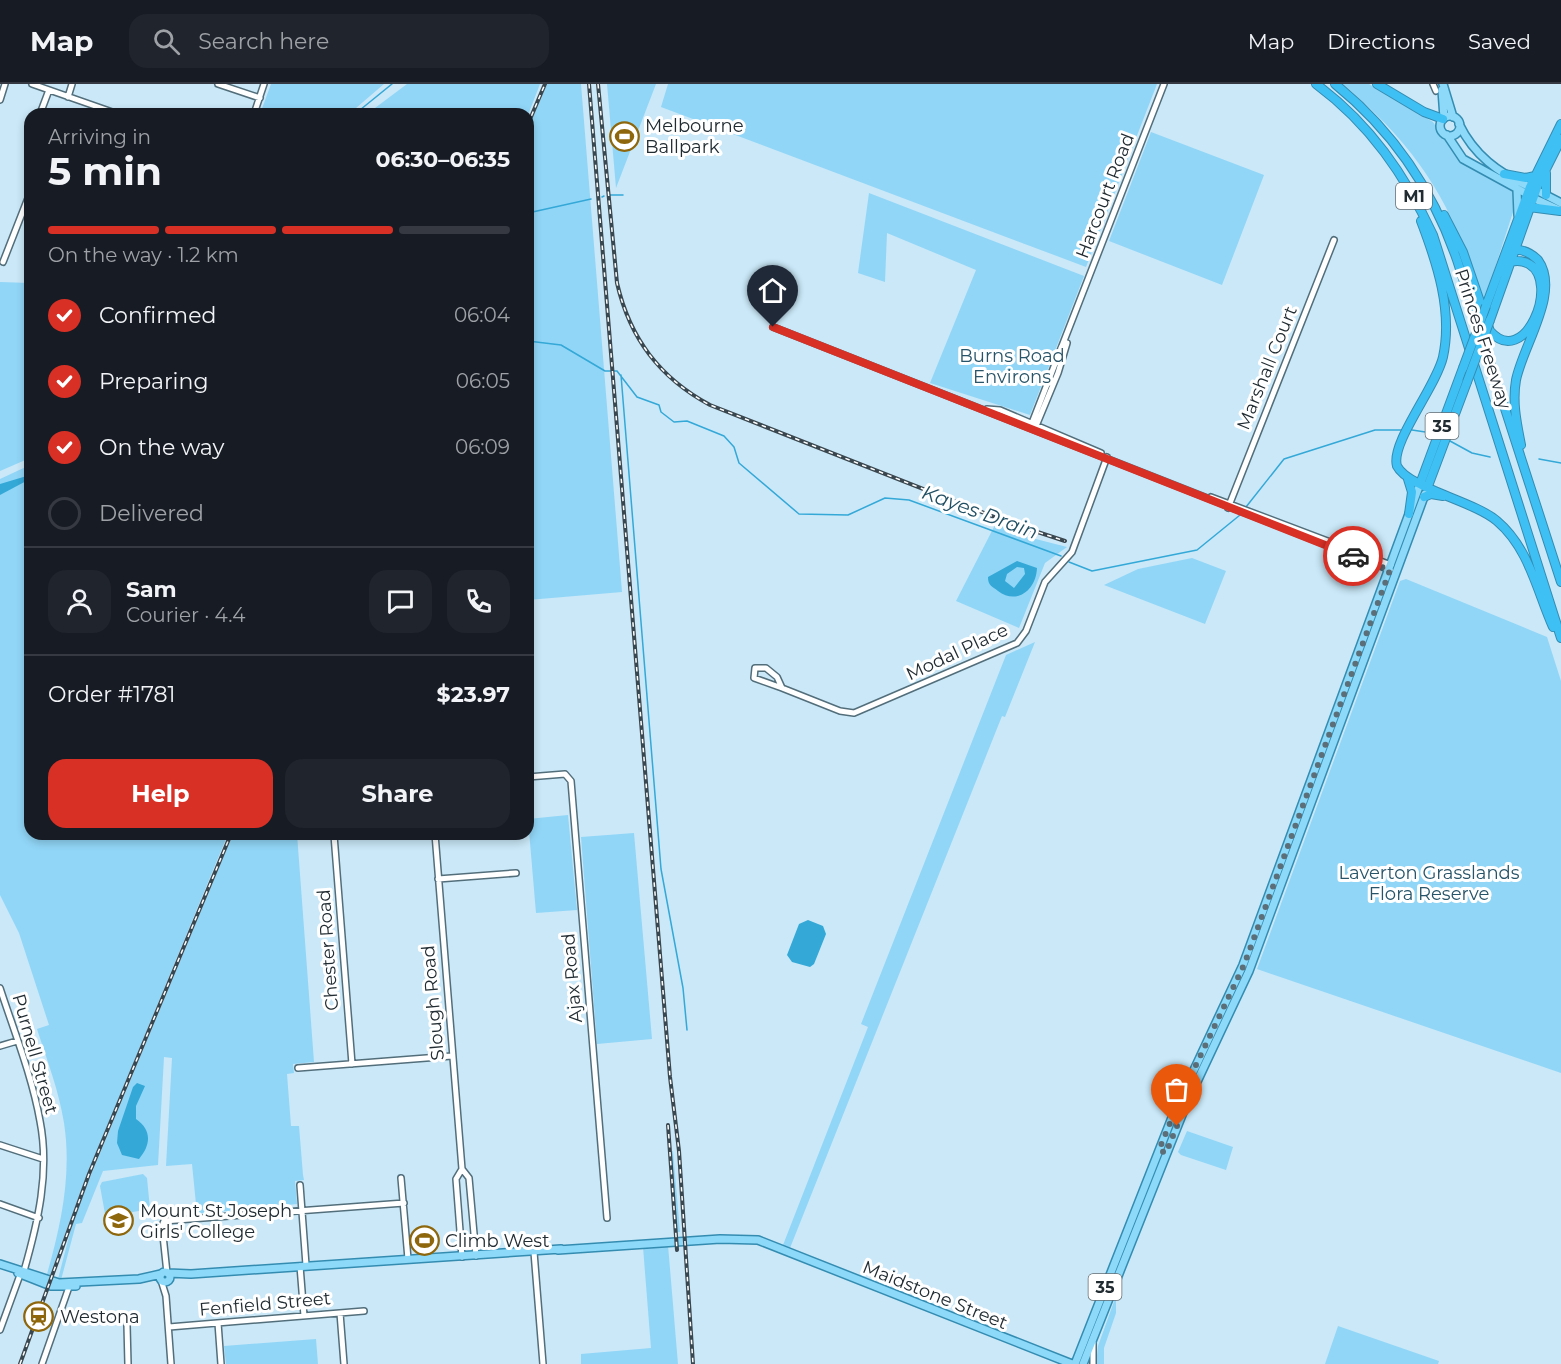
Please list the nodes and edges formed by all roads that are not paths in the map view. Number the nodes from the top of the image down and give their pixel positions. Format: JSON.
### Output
{"nodes":[{"id":1,"x":5,"y":84,"type":"edge"},
{"id":2,"x":32,"y":84,"type":"edge"},
{"id":3,"x":72,"y":84,"type":"edge"},
{"id":4,"x":218,"y":84,"type":"edge"},
{"id":5,"x":264,"y":84,"type":"edge"},
{"id":6,"x":1164,"y":84,"type":"edge"},
{"id":7,"x":1316,"y":84,"type":"edge"},
{"id":8,"x":1335,"y":84,"type":"edge"},
{"id":9,"x":1377,"y":84,"type":"edge"},
{"id":10,"x":1433,"y":84,"type":"edge"},
{"id":11,"x":1442,"y":84,"type":"edge"},
{"id":12,"x":49,"y":90,"type":"junction"},
{"id":13,"x":1436,"y":91,"type":"dead end"},
{"id":14,"x":68,"y":97,"type":"junction"},
{"id":15,"x":260,"y":98,"type":"junction"},
{"id":16,"x":0,"y":100,"type":"edge"},
{"id":17,"x":42,"y":108,"type":"edge"},
{"id":18,"x":100,"y":108,"type":"edge"},
{"id":19,"x":256,"y":108,"type":"edge"},
{"id":20,"x":1453,"y":117,"type":"junction"},
{"id":21,"x":1443,"y":118,"type":"junction"},
{"id":22,"x":1459,"y":124,"type":"junction"},
{"id":23,"x":1561,"y":124,"type":"edge"},
{"id":24,"x":1447,"y":135,"type":"junction"},
{"id":25,"x":1561,"y":139,"type":"edge"},
{"id":26,"x":1399,"y":149,"type":"junction"},
{"id":27,"x":1547,"y":165,"type":"junction"},
{"id":28,"x":1401,"y":173,"type":"junction"},
{"id":29,"x":1504,"y":174,"type":"junction"},
{"id":30,"x":1535,"y":176,"type":"junction"},
{"id":31,"x":1517,"y":190,"type":"junction"},
{"id":32,"x":1531,"y":192,"type":"junction"},
{"id":33,"x":1546,"y":195,"type":"junction"},
{"id":34,"x":1561,"y":203,"type":"edge"},
{"id":35,"x":1529,"y":207,"type":"junction"},
{"id":36,"x":24,"y":208,"type":"edge"},
{"id":37,"x":1561,"y":211,"type":"edge"},
{"id":38,"x":1521,"y":220,"type":"junction"},
{"id":39,"x":1334,"y":240,"type":"dead end"},
{"id":40,"x":1515,"y":250,"type":"junction"},
{"id":41,"x":1529,"y":253,"type":"junction"},
{"id":42,"x":3,"y":262,"type":"dead end"},
{"id":43,"x":1511,"y":262,"type":"junction"},
{"id":44,"x":1501,"y":267,"type":"junction"},
{"id":45,"x":773,"y":327,"type":"dead end"},
{"id":46,"x":1034,"y":426,"type":"junction"},
{"id":47,"x":1107,"y":457,"type":"junction"},
{"id":48,"x":1408,"y":479,"type":"junction"},
{"id":49,"x":1424,"y":485,"type":"junction"},
{"id":50,"x":1424,"y":497,"type":"junction"},
{"id":51,"x":1456,"y":498,"type":"junction"},
{"id":52,"x":1229,"y":506,"type":"junction"},
{"id":53,"x":1409,"y":514,"type":"junction"},
{"id":54,"x":1393,"y":568,"type":"junction"},
{"id":55,"x":1561,"y":582,"type":"edge"},
{"id":56,"x":1561,"y":640,"type":"edge"},
{"id":57,"x":782,"y":688,"type":"junction"},
{"id":58,"x":534,"y":777,"type":"edge"},
{"id":59,"x":334,"y":840,"type":"edge"},
{"id":60,"x":435,"y":840,"type":"edge"},
{"id":61,"x":516,"y":873,"type":"dead end"},
{"id":62,"x":438,"y":879,"type":"junction"},
{"id":63,"x":0,"y":988,"type":"edge"},
{"id":64,"x":17,"y":1041,"type":"junction"},
{"id":65,"x":0,"y":1046,"type":"edge"},
{"id":66,"x":452,"y":1056,"type":"junction"},
{"id":67,"x":352,"y":1064,"type":"junction"},
{"id":68,"x":298,"y":1068,"type":"dead end"},
{"id":69,"x":0,"y":1144,"type":"edge"},
{"id":70,"x":43,"y":1159,"type":"junction"},
{"id":71,"x":462,"y":1169,"type":"junction"},
{"id":72,"x":401,"y":1178,"type":"dead end"},
{"id":73,"x":300,"y":1185,"type":"dead end"},
{"id":74,"x":404,"y":1203,"type":"junction"},
{"id":75,"x":0,"y":1204,"type":"edge"},
{"id":76,"x":302,"y":1210,"type":"junction"},
{"id":77,"x":39,"y":1218,"type":"junction"},
{"id":78,"x":607,"y":1218,"type":"dead end"},
{"id":79,"x":1127,"y":1242,"type":"junction"},
{"id":80,"x":534,"y":1252,"type":"junction"},
{"id":81,"x":476,"y":1256,"type":"junction"},
{"id":82,"x":462,"y":1257,"type":"junction"},
{"id":83,"x":408,"y":1259,"type":"junction"},
{"id":84,"x":0,"y":1265,"type":"edge"},
{"id":85,"x":303,"y":1266,"type":"junction"},
{"id":86,"x":22,"y":1273,"type":"junction"},
{"id":87,"x":164,"y":1277,"type":"junction"},
{"id":88,"x":70,"y":1286,"type":"junction"},
{"id":89,"x":364,"y":1311,"type":"dead end"},
{"id":90,"x":340,"y":1313,"type":"junction"},
{"id":91,"x":304,"y":1316,"type":"junction"},
{"id":92,"x":218,"y":1323,"type":"junction"},
{"id":93,"x":127,"y":1325,"type":"dead end"},
{"id":94,"x":1,"y":1327,"type":"edge"},
{"id":95,"x":169,"y":1327,"type":"junction"},
{"id":96,"x":1094,"y":1335,"type":"junction"},
{"id":97,"x":1079,"y":1352,"type":"junction"},
{"id":98,"x":1061,"y":1362,"type":"edge"},
{"id":99,"x":42,"y":1364,"type":"edge"},
{"id":100,"x":128,"y":1364,"type":"edge"},
{"id":101,"x":171,"y":1364,"type":"edge"},
{"id":102,"x":221,"y":1364,"type":"edge"},
{"id":103,"x":344,"y":1364,"type":"edge"},
{"id":104,"x":543,"y":1364,"type":"edge"},
{"id":105,"x":1073,"y":1364,"type":"edge"},
{"id":106,"x":1083,"y":1364,"type":"edge"},
{"id":107,"x":1093,"y":1364,"type":"edge"}],
"edges":[{"from":1,"to":16,"type":"street"},
{"from":2,"to":12,"type":"street"},
{"from":3,"to":14,"type":"street"},
{"from":4,"to":15,"type":"street"},
{"from":5,"to":15,"type":"street"},
{"from":6,"to":46,"type":"street","name":"Harcourt Road"},
{"from":7,"to":28,"type":"highway","name":"Princes Freeway","number":"M1"},
{"from":8,"to":26,"type":"highway","name":"Princes Freeway","number":"M1"},
{"from":9,"to":21,"type":"highway"},
{"from":10,"to":13,"type":"street"},
{"from":11,"to":20,"type":"main road"},
{"from":11,"to":21,"type":"main road"},
{"from":12,"to":14,"type":"street"},
{"from":12,"to":17,"type":"street"},
{"from":14,"to":18,"type":"street"},
{"from":15,"to":19,"type":"street"},
{"from":20,"to":21,"type":"main road"},
{"from":20,"to":22,"type":"main road"},
{"from":21,"to":24,"type":"main road"},
{"from":22,"to":24,"type":"main road"},
{"from":22,"to":29,"type":"main road"},
{"from":23,"to":30,"type":"highway"},
{"from":24,"to":31,"type":"main road"},
{"from":25,"to":27,"type":"highway"},
{"from":26,"to":43,"type":"highway"},
{"from":26,"to":55,"type":"highway","name":"Princes Freeway","number":"M1"},
{"from":27,"to":32,"type":"highway"},
{"from":27,"to":33,"type":"highway"},
{"from":28,"to":48,"type":"highway"},
{"from":28,"to":56,"type":"highway","name":"Princes Freeway","number":"M1"},
{"from":29,"to":30,"type":"highway"},
{"from":29,"to":32,"type":"main road"},
{"from":30,"to":32,"type":"highway"},
{"from":31,"to":32,"type":"main road"},
{"from":31,"to":38,"type":"main road"},
{"from":32,"to":33,"type":"main road"},
{"from":32,"to":35,"type":"highway","number":"35"},
{"from":32,"to":37,"type":"main road"},
{"from":32,"to":38,"type":"highway","number":"35"},
{"from":33,"to":34,"type":"main road"},
{"from":35,"to":37,"type":"highway"},
{"from":35,"to":38,"type":"highway","number":"35"},
{"from":36,"to":42,"type":"street"},
{"from":38,"to":40,"type":"highway","number":"35"},
{"from":38,"to":41,"type":"highway"},
{"from":38,"to":44,"type":"highway","number":"35"},
{"from":39,"to":52,"type":"street","name":"Marshall Court"},
{"from":40,"to":41,"type":"highway"},
{"from":40,"to":43,"type":"highway","number":"35"},
{"from":40,"to":44,"type":"highway"},
{"from":41,"to":55,"type":"highway"},
{"from":43,"to":49,"type":"highway","number":"35","bridge":true},
{"from":44,"to":49,"type":"highway","number":"35","bridge":true},
{"from":45,"to":46,"type":"street"},
{"from":46,"to":47,"type":"street"},
{"from":47,"to":52,"type":"street"},
{"from":47,"to":57,"type":"street","name":"Modal Place"},
{"from":48,"to":49,"type":"highway"},
{"from":48,"to":53,"type":"highway"},
{"from":49,"to":50,"type":"main road","number":"35"},
{"from":49,"to":51,"type":"highway"},
{"from":49,"to":53,"type":"main road","number":"35"},
{"from":50,"to":51,"type":"highway"},
{"from":50,"to":54,"type":"main road","number":"35"},
{"from":51,"to":56,"type":"highway"},
{"from":52,"to":54,"type":"street"},
{"from":53,"to":54,"type":"main road","number":"35"},
{"from":54,"to":79,"type":"main road","number":"35"},
{"from":57,"to":57,"type":"street","name":"Modal Place"},
{"from":58,"to":78,"type":"street","name":"Ajax Road"},
{"from":59,"to":67,"type":"street","name":"Chester Road"},
{"from":60,"to":62,"type":"street","name":"Slough Road"},
{"from":61,"to":62,"type":"street"},
{"from":62,"to":66,"type":"street","name":"Slough Road"},
{"from":63,"to":64,"type":"street","name":"Purnell Street"},
{"from":64,"to":65,"type":"street"},
{"from":64,"to":70,"type":"street","name":"Purnell Street"},
{"from":66,"to":67,"type":"street"},
{"from":66,"to":71,"type":"street","name":"Slough Road"},
{"from":67,"to":68,"type":"street"},
{"from":69,"to":70,"type":"street"},
{"from":70,"to":77,"type":"street","name":"Purnell Street"},
{"from":71,"to":81,"type":"street","name":"Slough Road"},
{"from":71,"to":82,"type":"street","name":"Slough Road"},
{"from":72,"to":74,"type":"street"},
{"from":73,"to":76,"type":"street"},
{"from":74,"to":76,"type":"street"},
{"from":74,"to":83,"type":"street"},
{"from":75,"to":77,"type":"street"},
{"from":76,"to":85,"type":"street"},
{"from":76,"to":87,"type":"street"},
{"from":77,"to":86,"type":"street","name":"Purnell Street"},
{"from":79,"to":96,"type":"main road","number":"35"},
{"from":79,"to":97,"type":"main road","number":"35"},
{"from":80,"to":81,"type":"main road","name":"Maidstone Street"},
{"from":80,"to":98,"type":"main road","name":"Maidstone Street"},
{"from":80,"to":104,"type":"street"},
{"from":81,"to":82,"type":"main road","name":"Maidstone Street"},
{"from":82,"to":83,"type":"main road","name":"Maidstone Street"},
{"from":83,"to":85,"type":"main road","name":"Maidstone Street"},
{"from":84,"to":86,"type":"main road","name":"Maidstone Street"},
{"from":85,"to":87,"type":"main road","name":"Maidstone Street"},
{"from":85,"to":91,"type":"street"},
{"from":86,"to":88,"type":"main road","name":"Maidstone Street"},
{"from":86,"to":94,"type":"street","name":"Purnell Street"},
{"from":87,"to":88,"type":"main road","name":"Maidstone Street"},
{"from":87,"to":95,"type":"street"},
{"from":88,"to":99,"type":"street"},
{"from":89,"to":90,"type":"street","name":"Fenfield Street"},
{"from":90,"to":91,"type":"street","name":"Fenfield Street"},
{"from":90,"to":103,"type":"street"},
{"from":91,"to":92,"type":"street","name":"Fenfield Street"},
{"from":92,"to":95,"type":"street","name":"Fenfield Street"},
{"from":92,"to":102,"type":"street"},
{"from":93,"to":100,"type":"street"},
{"from":95,"to":101,"type":"street"},
{"from":96,"to":106,"type":"main road","number":"35"},
{"from":96,"to":107,"type":"street"},
{"from":97,"to":98,"type":"main road"},
{"from":97,"to":105,"type":"main road","number":"35"},
{"from":98,"to":105,"type":"main road","name":"Maidstone Street"}]}
